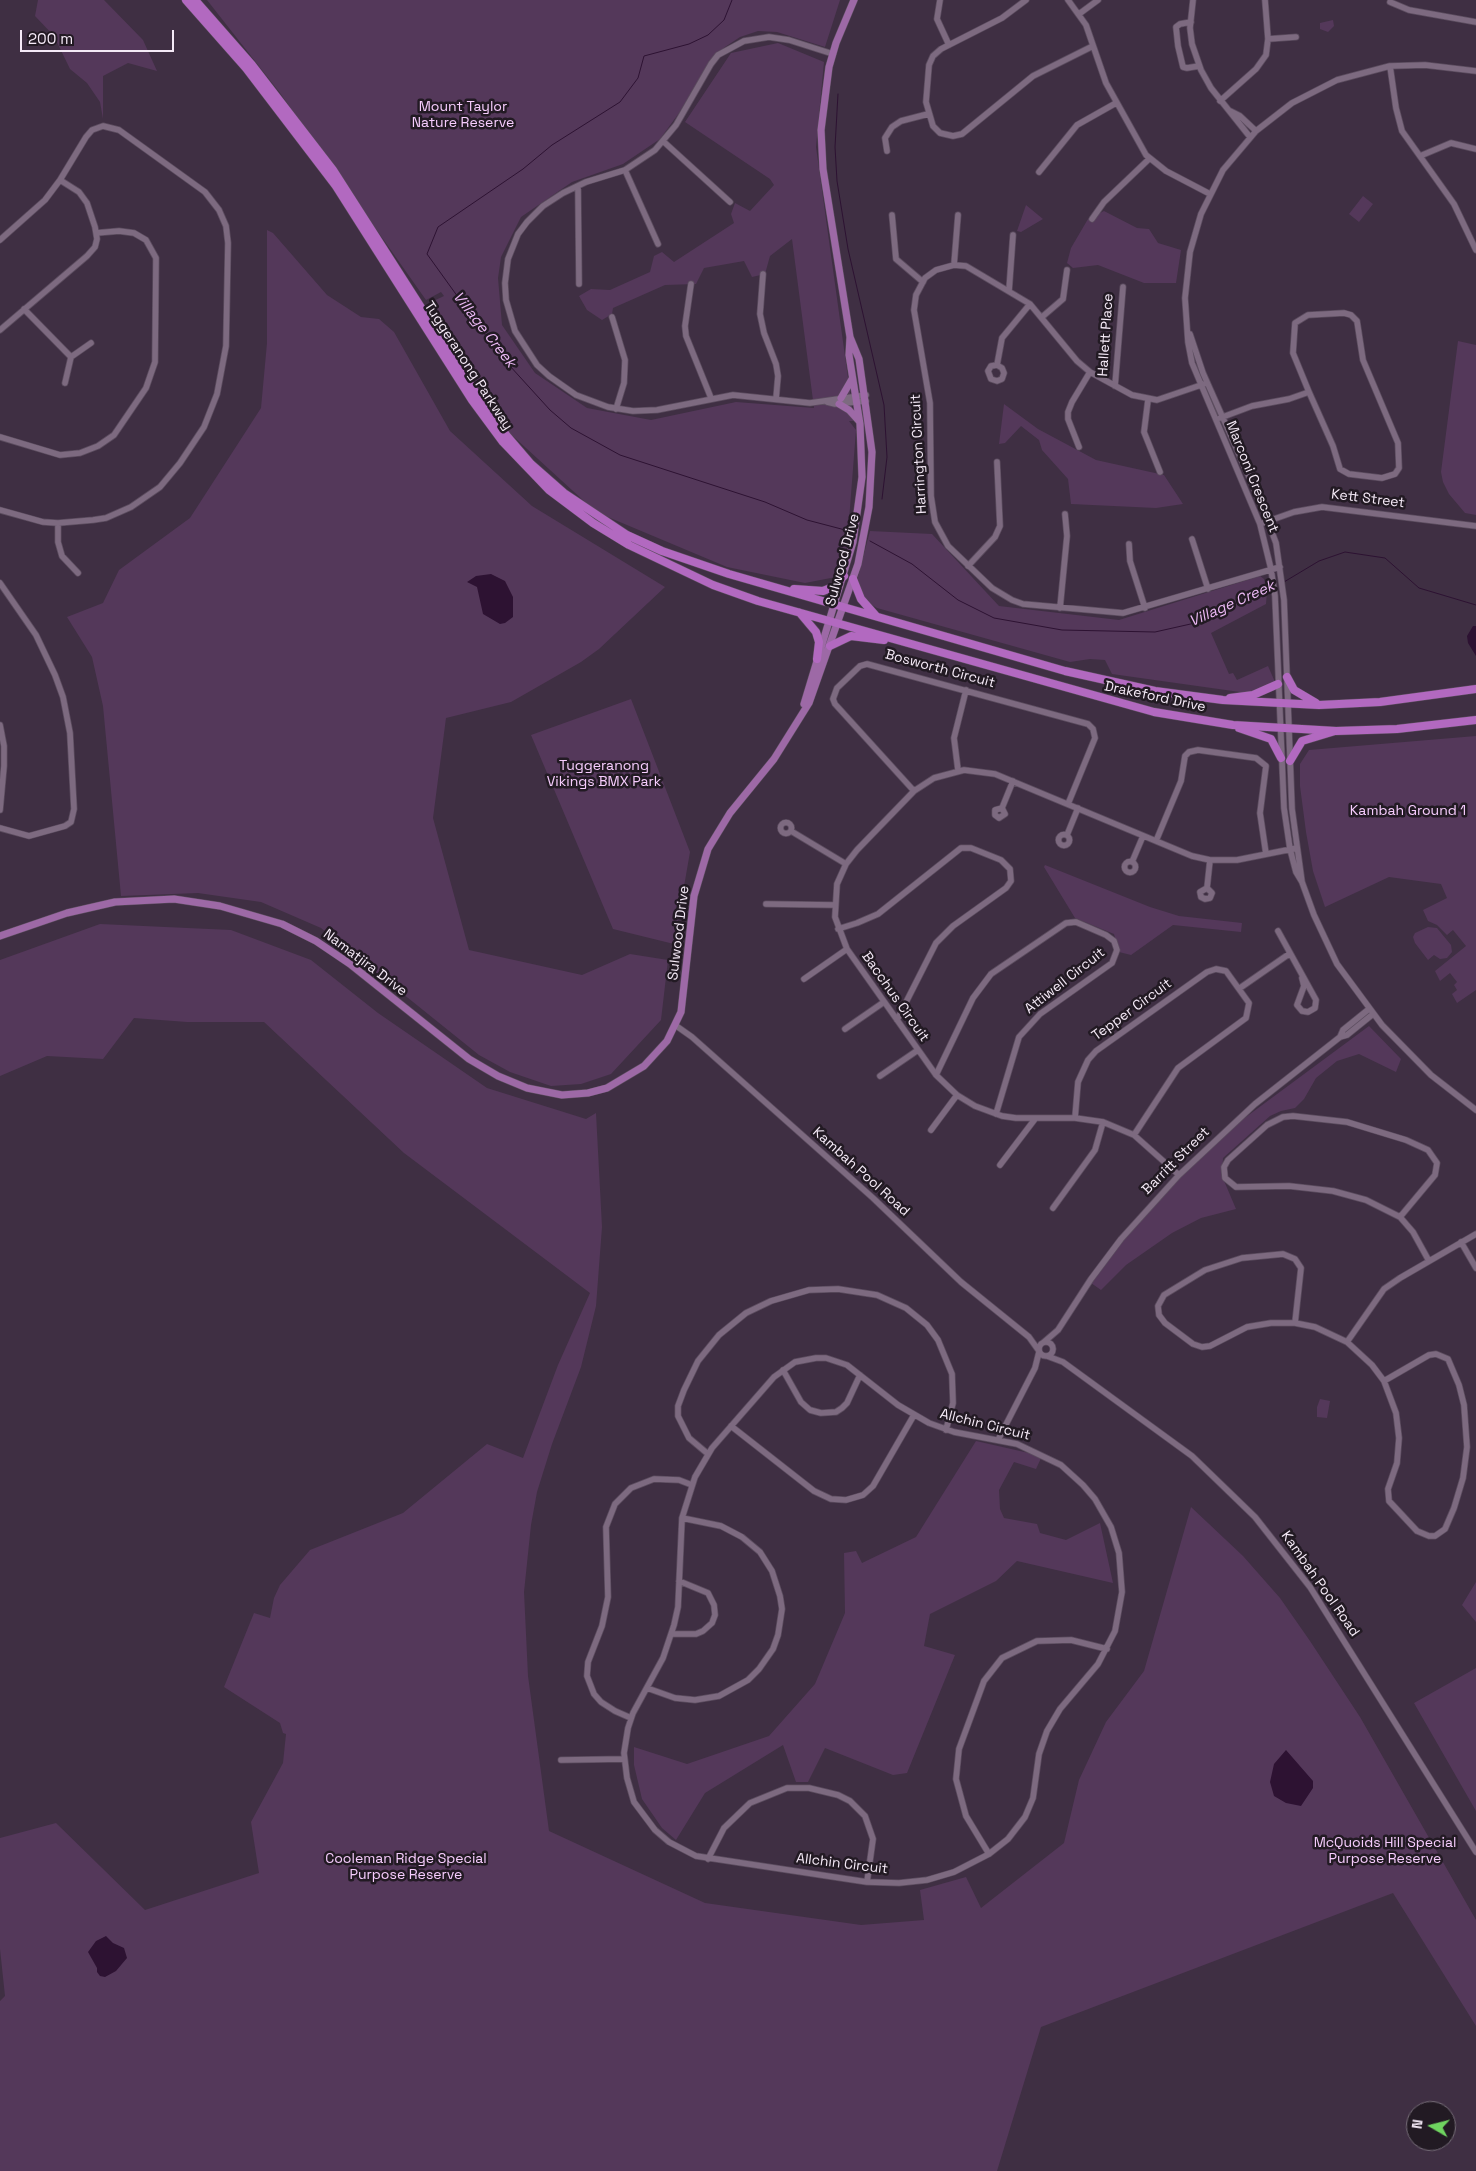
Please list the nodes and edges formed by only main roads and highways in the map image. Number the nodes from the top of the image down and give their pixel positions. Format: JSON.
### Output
{"nodes":[{"id":1,"x":186,"y":0,"type":"edge"},
{"id":2,"x":195,"y":0,"type":"edge"},
{"id":3,"x":854,"y":0,"type":"edge"},
{"id":4,"x":850,"y":336,"type":"junction"},
{"id":5,"x":852,"y":376,"type":"junction"},
{"id":6,"x":860,"y":424,"type":"junction"},
{"id":7,"x":844,"y":576,"type":"junction"},
{"id":8,"x":853,"y":579,"type":"junction"},
{"id":9,"x":779,"y":588,"type":"junction"},
{"id":10,"x":835,"y":605,"type":"junction"},
{"id":11,"x":844,"y":607,"type":"junction"},
{"id":12,"x":798,"y":612,"type":"junction"},
{"id":13,"x":877,"y":617,"type":"junction"},
{"id":14,"x":834,"y":622,"type":"junction"},
{"id":15,"x":901,"y":642,"type":"junction"},
{"id":16,"x":830,"y":646,"type":"junction"},
{"id":17,"x":817,"y":659,"type":"junction"},
{"id":18,"x":1287,"y":677,"type":"road end"},
{"id":19,"x":1278,"y":684,"type":"road end"},
{"id":20,"x":1476,"y":689,"type":"edge"},
{"id":21,"x":1224,"y":700,"type":"junction"},
{"id":22,"x":1319,"y":705,"type":"junction"},
{"id":23,"x":1476,"y":720,"type":"edge"},
{"id":24,"x":797,"y":723,"type":"junction"},
{"id":25,"x":1232,"y":725,"type":"junction"},
{"id":26,"x":1336,"y":730,"type":"junction"},
{"id":27,"x":1280,"y":758,"type":"road end"},
{"id":28,"x":1290,"y":761,"type":"road end"},
{"id":29,"x":0,"y":936,"type":"edge"},
{"id":30,"x":675,"y":1025,"type":"joint"}],
"edges":[{"from":1,"to":12,"type":"highway","name":"Tuggeranong Parkway"},
{"from":2,"to":9,"type":"highway","name":"Tuggeranong Parkway"},
{"from":3,"to":4,"type":"main road","name":"Sulwood Drive"},
{"from":4,"to":5,"type":"main road","name":"Sulwood Drive"},
{"from":4,"to":8,"type":"main road","name":"Sulwood Drive"},
{"from":5,"to":6,"type":"main road","name":"Sulwood Drive"},
{"from":5,"to":6,"type":"main road"},
{"from":6,"to":7,"type":"main road","name":"Sulwood Drive"},
{"from":7,"to":9,"type":"highway"},
{"from":7,"to":10,"type":"main road","name":"Sulwood Drive"},
{"from":8,"to":11,"type":"main road","name":"Sulwood Drive"},
{"from":8,"to":13,"type":"highway"},
{"from":9,"to":10,"type":"highway","name":"Tuggeranong Parkway"},
{"from":10,"to":11,"type":"highway","name":"Tuggeranong Parkway"},
{"from":10,"to":14,"type":"main road","name":"Sulwood Drive"},
{"from":11,"to":13,"type":"highway","name":"Drakeford Drive"},
{"from":11,"to":14,"type":"main road","name":"Sulwood Drive"},
{"from":12,"to":14,"type":"highway","name":"Tuggeranong Parkway"},
{"from":12,"to":17,"type":"highway"},
{"from":13,"to":21,"type":"highway","name":"Drakeford Drive"},
{"from":14,"to":15,"type":"highway","name":"Drakeford Drive"},
{"from":14,"to":16,"type":"main road","name":"Sulwood Drive"},
{"from":14,"to":17,"type":"main road","name":"Sulwood Drive"},
{"from":15,"to":16,"type":"highway"},
{"from":15,"to":25,"type":"highway","name":"Drakeford Drive"},
{"from":16,"to":24,"type":"main road","name":"Sulwood Drive"},
{"from":17,"to":24,"type":"main road","name":"Sulwood Drive"},
{"from":18,"to":22,"type":"highway"},
{"from":19,"to":21,"type":"highway"},
{"from":20,"to":22,"type":"highway","name":"Drakeford Drive"},
{"from":21,"to":22,"type":"highway","name":"Drakeford Drive"},
{"from":23,"to":26,"type":"highway","name":"Drakeford Drive"},
{"from":24,"to":30,"type":"main road","name":"Sulwood Drive"},
{"from":25,"to":26,"type":"highway","name":"Drakeford Drive"},
{"from":25,"to":27,"type":"highway"},
{"from":26,"to":28,"type":"highway"},
{"from":29,"to":30,"type":"main road","name":"Namatjira Drive"}]}
